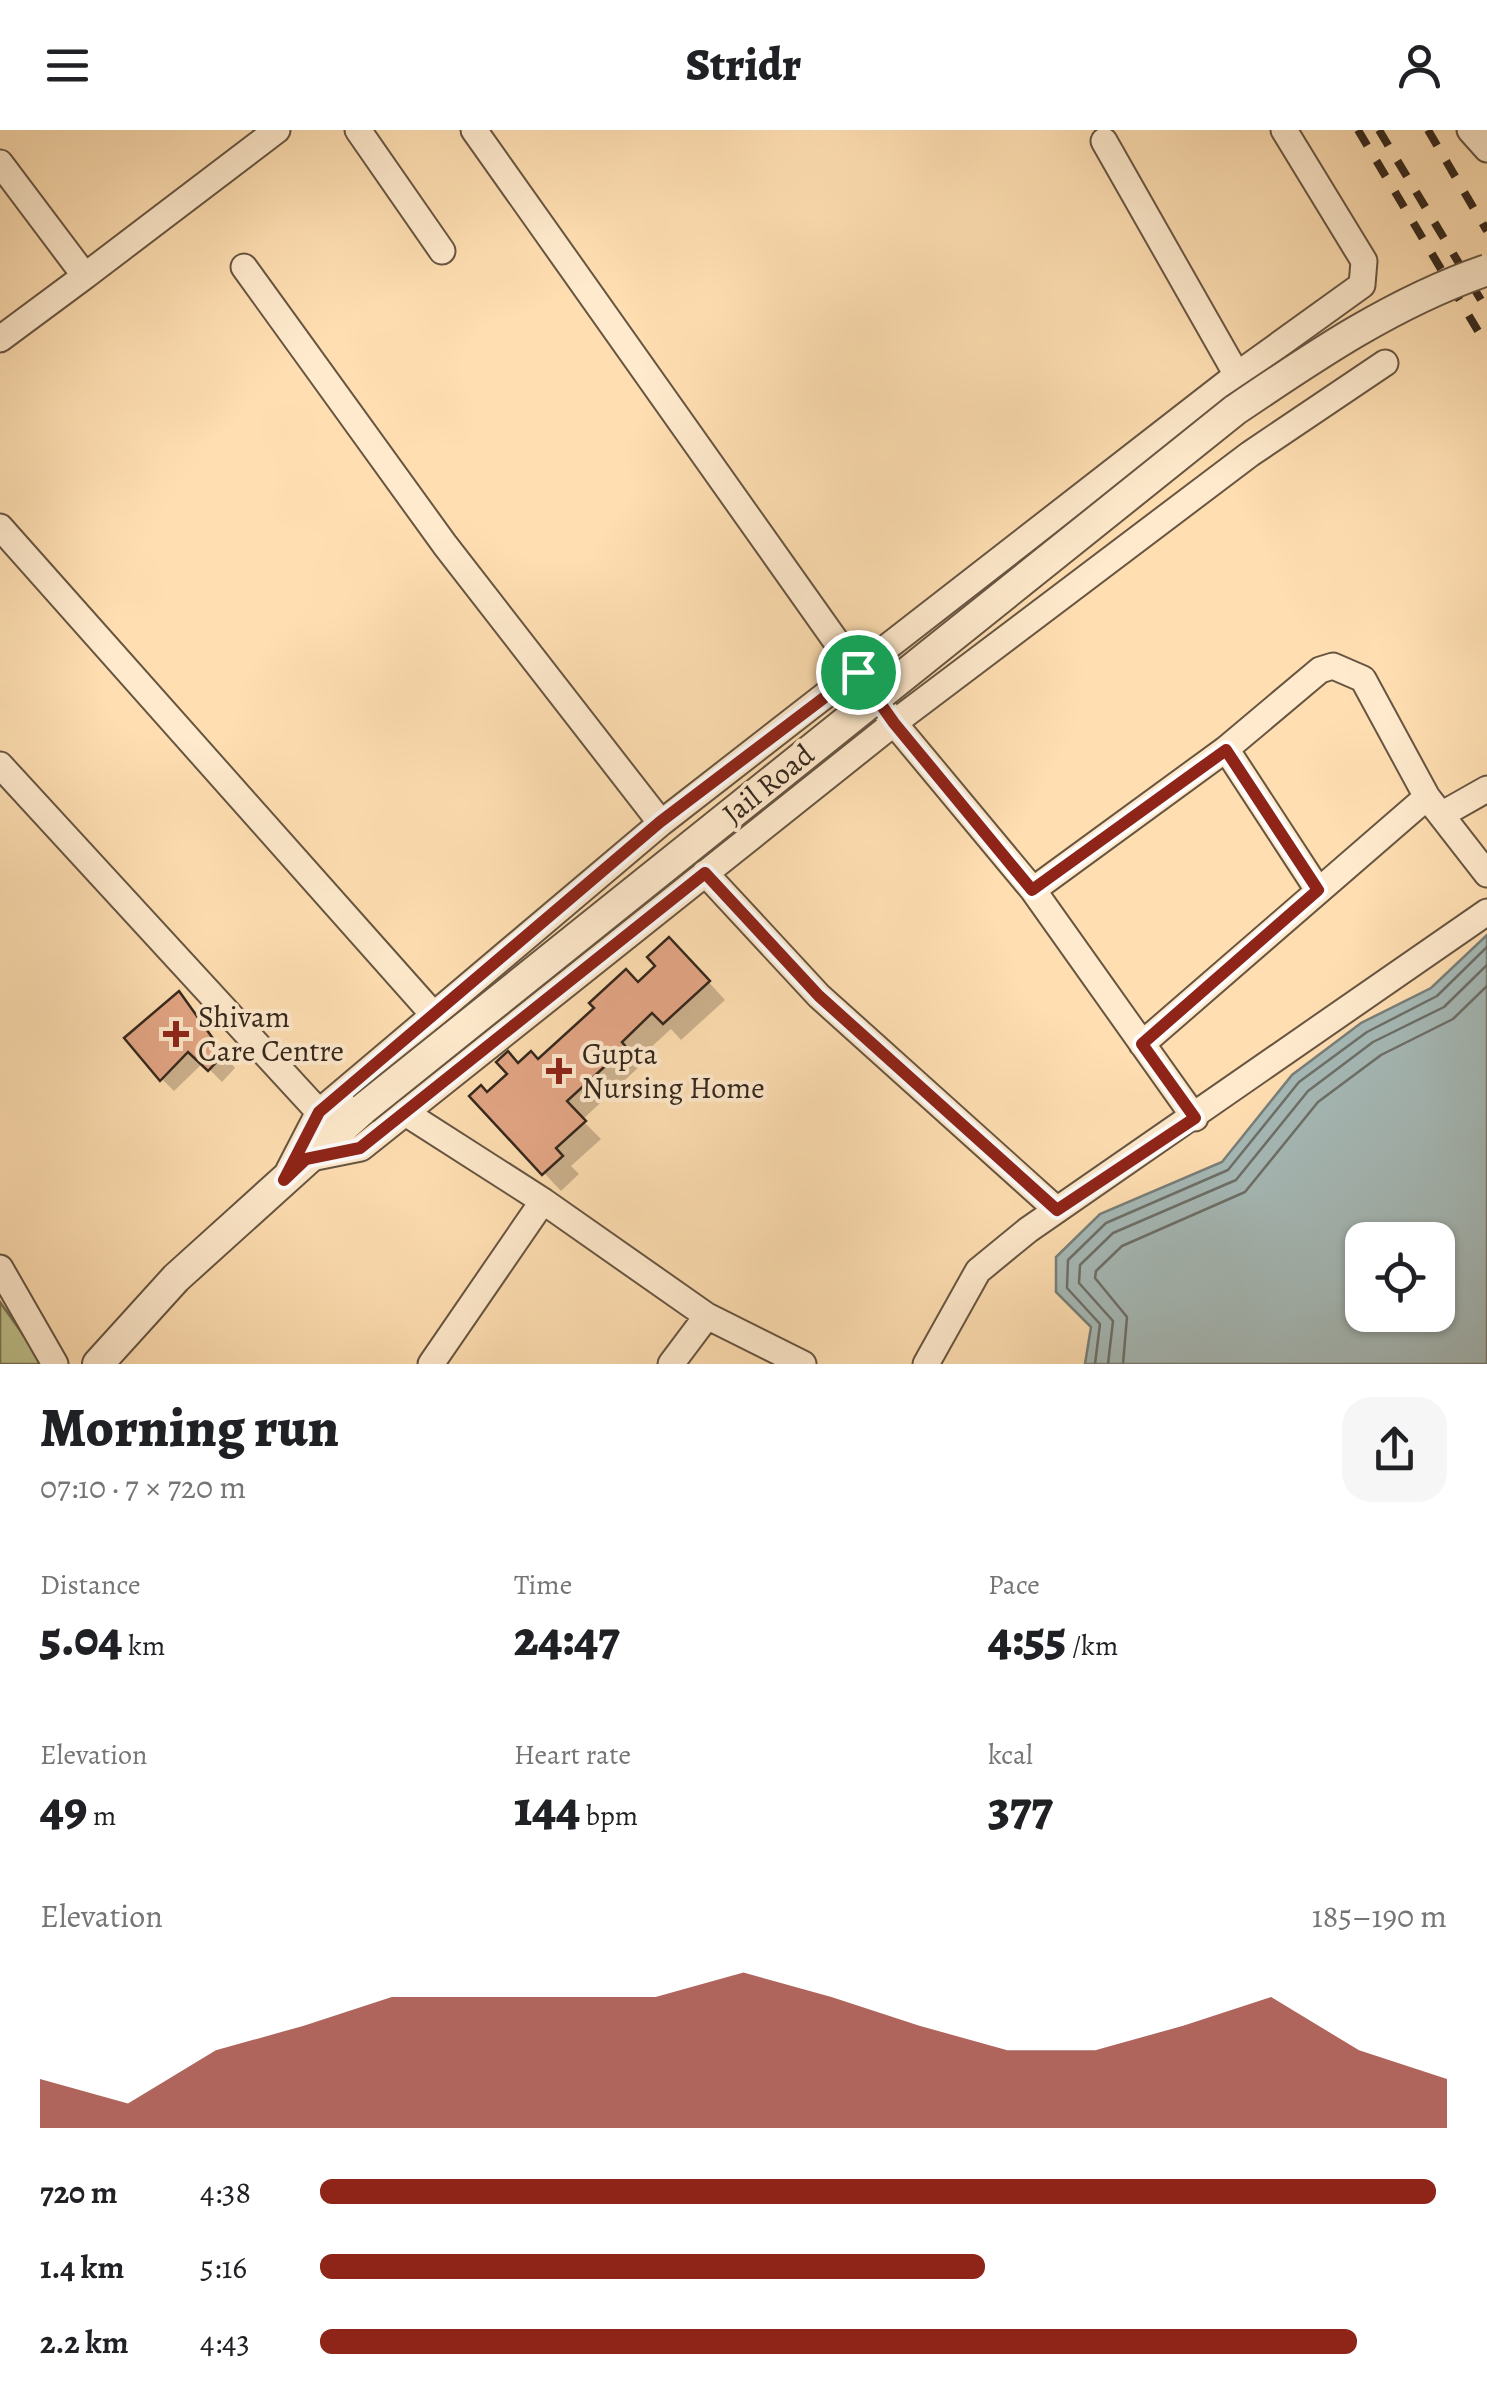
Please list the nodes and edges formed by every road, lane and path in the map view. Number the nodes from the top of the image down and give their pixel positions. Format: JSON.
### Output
{"nodes":[{"id":1,"x":277,"y":130,"type":"edge"},
{"id":2,"x":358,"y":130,"type":"edge"},
{"id":3,"x":474,"y":130,"type":"edge"},
{"id":4,"x":1284,"y":130,"type":"edge"},
{"id":5,"x":1470,"y":130,"type":"edge"},
{"id":6,"x":1104,"y":141,"type":"dead end"},
{"id":7,"x":1487,"y":149,"type":"edge"},
{"id":8,"x":0,"y":163,"type":"edge"},
{"id":9,"x":442,"y":251,"type":"dead end"},
{"id":10,"x":244,"y":267,"type":"dead end"},
{"id":11,"x":1487,"y":270,"type":"edge"},
{"id":12,"x":86,"y":276,"type":"junction"},
{"id":13,"x":0,"y":340,"type":"edge"},
{"id":14,"x":1385,"y":363,"type":"dead end"},
{"id":15,"x":1238,"y":375,"type":"junction"},
{"id":16,"x":0,"y":526,"type":"edge"},
{"id":17,"x":858,"y":672,"type":"junction"},
{"id":18,"x":894,"y":723,"type":"junction"},
{"id":19,"x":1226,"y":750,"type":"junction"},
{"id":20,"x":0,"y":765,"type":"edge"},
{"id":21,"x":1487,"y":789,"type":"edge"},
{"id":22,"x":1434,"y":806,"type":"junction"},
{"id":23,"x":660,"y":822,"type":"junction"},
{"id":24,"x":705,"y":873,"type":"junction"},
{"id":25,"x":1487,"y":874,"type":"edge"},
{"id":26,"x":1032,"y":890,"type":"junction"},
{"id":27,"x":1318,"y":890,"type":"junction"},
{"id":28,"x":1487,"y":912,"type":"edge"},
{"id":29,"x":432,"y":1014,"type":"junction"},
{"id":30,"x":1142,"y":1044,"type":"junction"},
{"id":31,"x":319,"y":1112,"type":"junction"},
{"id":32,"x":404,"y":1112,"type":"junction"},
{"id":33,"x":1195,"y":1118,"type":"junction"},
{"id":34,"x":295,"y":1169,"type":"junction"},
{"id":35,"x":543,"y":1202,"type":"junction"},
{"id":36,"x":1057,"y":1210,"type":"junction"},
{"id":37,"x":0,"y":1268,"type":"edge"},
{"id":38,"x":707,"y":1316,"type":"junction"},
{"id":39,"x":56,"y":1364,"type":"edge"},
{"id":40,"x":98,"y":1364,"type":"edge"},
{"id":41,"x":431,"y":1364,"type":"edge"},
{"id":42,"x":671,"y":1364,"type":"edge"},
{"id":43,"x":802,"y":1364,"type":"edge"},
{"id":44,"x":926,"y":1364,"type":"edge"}],
"edges":[{"from":1,"to":12,"type":"street"},
{"from":2,"to":9,"type":"street"},
{"from":3,"to":17,"type":"street"},
{"from":4,"to":15,"type":"street"},
{"from":5,"to":7,"type":"street"},
{"from":6,"to":15,"type":"street"},
{"from":8,"to":12,"type":"street"},
{"from":10,"to":23,"type":"street"},
{"from":11,"to":34,"type":"street","name":"Jail Road","bridge":true},
{"from":12,"to":13,"type":"street"},
{"from":14,"to":18,"type":"street"},
{"from":15,"to":17,"type":"street"},
{"from":16,"to":29,"type":"street"},
{"from":17,"to":18,"type":"street"},
{"from":17,"to":23,"type":"street"},
{"from":18,"to":24,"type":"street"},
{"from":18,"to":26,"type":"street"},
{"from":19,"to":22,"type":"street"},
{"from":19,"to":26,"type":"street"},
{"from":19,"to":27,"type":"street"},
{"from":20,"to":31,"type":"street"},
{"from":21,"to":22,"type":"street"},
{"from":22,"to":25,"type":"street"},
{"from":22,"to":27,"type":"street"},
{"from":23,"to":29,"type":"street"},
{"from":24,"to":32,"type":"street"},
{"from":24,"to":36,"type":"street"},
{"from":26,"to":30,"type":"street"},
{"from":27,"to":30,"type":"street"},
{"from":28,"to":33,"type":"street"},
{"from":29,"to":31,"type":"street"},
{"from":30,"to":33,"type":"street"},
{"from":31,"to":34,"type":"street"},
{"from":32,"to":34,"type":"street"},
{"from":32,"to":35,"type":"street"},
{"from":33,"to":36,"type":"street"},
{"from":34,"to":40,"type":"street","name":"Jail Road"},
{"from":35,"to":38,"type":"street"},
{"from":35,"to":41,"type":"street"},
{"from":36,"to":44,"type":"street"},
{"from":37,"to":39,"type":"street"},
{"from":38,"to":42,"type":"street"},
{"from":38,"to":43,"type":"street"}]}
